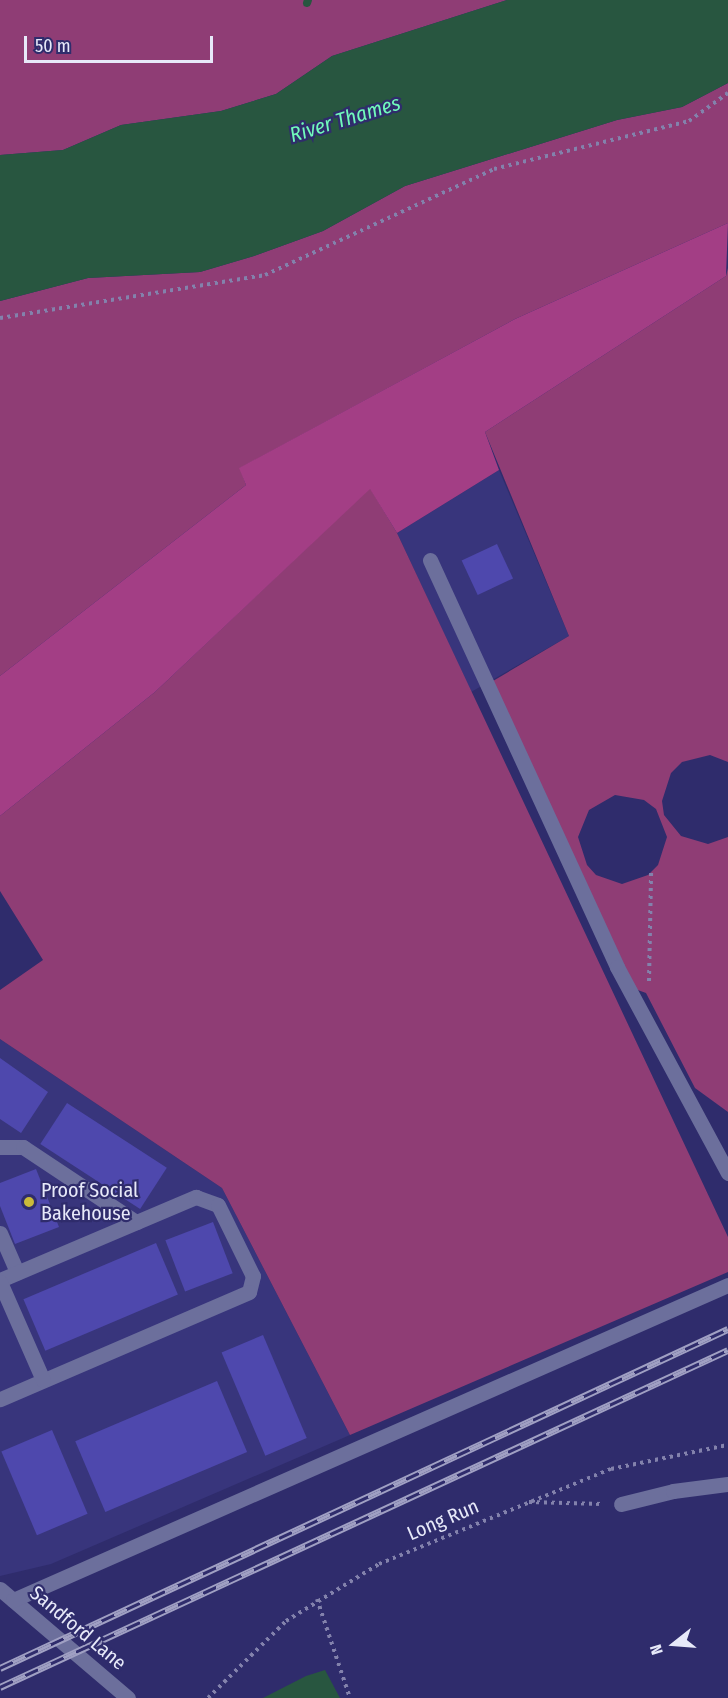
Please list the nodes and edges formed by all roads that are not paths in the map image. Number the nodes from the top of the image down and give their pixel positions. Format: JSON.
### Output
{"nodes":[{"id":1,"x":430,"y":560,"type":"dead end"},
{"id":2,"x":0,"y":1147,"type":"edge"},
{"id":3,"x":728,"y":1173,"type":"edge"},
{"id":4,"x":136,"y":1222,"type":"junction"},
{"id":5,"x":0,"y":1233,"type":"edge"},
{"id":6,"x":17,"y":1272,"type":"junction"},
{"id":7,"x":0,"y":1281,"type":"edge"},
{"id":8,"x":728,"y":1285,"type":"edge"},
{"id":9,"x":43,"y":1380,"type":"junction"},
{"id":10,"x":0,"y":1399,"type":"edge"},
{"id":11,"x":728,"y":1484,"type":"edge"},
{"id":12,"x":621,"y":1504,"type":"road end"},
{"id":13,"x":0,"y":1589,"type":"edge"},
{"id":14,"x":13,"y":1600,"type":"junction"},
{"id":15,"x":128,"y":1698,"type":"edge"}],
"edges":[{"from":1,"to":3,"type":"street"},
{"from":2,"to":4,"type":"street"},
{"from":4,"to":6,"type":"street"},
{"from":4,"to":9,"type":"street"},
{"from":5,"to":6,"type":"street"},
{"from":6,"to":7,"type":"street"},
{"from":7,"to":9,"type":"street"},
{"from":8,"to":14,"type":"street"},
{"from":9,"to":10,"type":"street"},
{"from":11,"to":12,"type":"street"},
{"from":13,"to":14,"type":"street","name":"Sandford Lane"},
{"from":14,"to":15,"type":"street","name":"Sandford Lane"}]}
